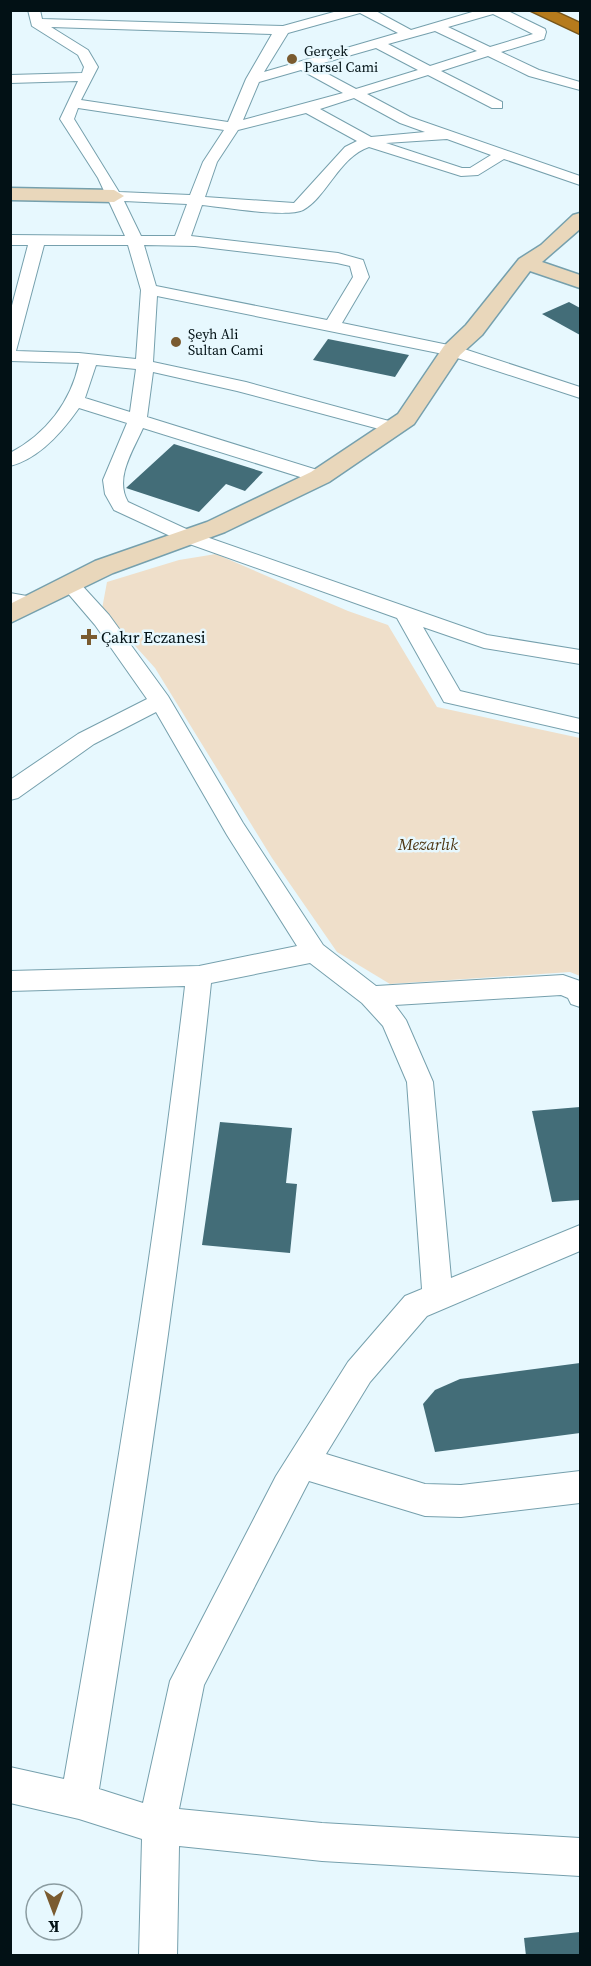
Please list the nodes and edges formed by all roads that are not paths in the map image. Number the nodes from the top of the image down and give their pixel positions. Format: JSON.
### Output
{"nodes":[{"id":1,"x":129,"y":10,"type":"edge"},
{"id":2,"x":357,"y":10,"type":"edge"},
{"id":3,"x":364,"y":10,"type":"edge"},
{"id":4,"x":494,"y":10,"type":"edge"},
{"id":5,"x":537,"y":10,"type":"edge"},
{"id":6,"x":573,"y":10,"type":"edge"},
{"id":7,"x":580,"y":13,"type":"edge"},
{"id":8,"x":35,"y":17,"type":"edge"},
{"id":9,"x":126,"y":25,"type":"junction"},
{"id":10,"x":437,"y":27,"type":"junction"},
{"id":11,"x":580,"y":29,"type":"edge"},
{"id":12,"x":283,"y":30,"type":"junction"},
{"id":13,"x":409,"y":34,"type":"junction"},
{"id":14,"x":376,"y":44,"type":"junction"},
{"id":15,"x":490,"y":51,"type":"junction"},
{"id":16,"x":302,"y":65,"type":"junction"},
{"id":17,"x":425,"y":71,"type":"junction"},
{"id":18,"x":88,"y":77,"type":"junction"},
{"id":19,"x":10,"y":79,"type":"edge"},
{"id":20,"x":253,"y":79,"type":"junction"},
{"id":21,"x":580,"y":86,"type":"edge"},
{"id":22,"x":354,"y":93,"type":"junction"},
{"id":23,"x":73,"y":103,"type":"junction"},
{"id":24,"x":497,"y":105,"type":"dead end"},
{"id":25,"x":308,"y":108,"type":"junction"},
{"id":26,"x":233,"y":126,"type":"junction"},
{"id":27,"x":450,"y":135,"type":"junction"},
{"id":28,"x":369,"y":142,"type":"junction"},
{"id":29,"x":503,"y":154,"type":"junction"},
{"id":30,"x":580,"y":181,"type":"edge"},
{"id":31,"x":10,"y":194,"type":"edge"},
{"id":32,"x":114,"y":196,"type":"junction"},
{"id":33,"x":194,"y":200,"type":"junction"},
{"id":34,"x":580,"y":219,"type":"edge"},
{"id":35,"x":10,"y":240,"type":"edge"},
{"id":36,"x":37,"y":240,"type":"junction"},
{"id":37,"x":137,"y":242,"type":"junction"},
{"id":38,"x":181,"y":242,"type":"junction"},
{"id":39,"x":526,"y":263,"type":"junction"},
{"id":40,"x":580,"y":282,"type":"edge"},
{"id":41,"x":18,"y":289,"type":"edge"},
{"id":42,"x":149,"y":290,"type":"junction"},
{"id":43,"x":332,"y":325,"type":"junction"},
{"id":44,"x":10,"y":348,"type":"edge"},
{"id":45,"x":452,"y":351,"type":"junction"},
{"id":46,"x":10,"y":356,"type":"edge"},
{"id":47,"x":89,"y":359,"type":"junction"},
{"id":48,"x":146,"y":366,"type":"junction"},
{"id":49,"x":580,"y":393,"type":"edge"},
{"id":50,"x":75,"y":401,"type":"junction"},
{"id":51,"x":136,"y":422,"type":"junction"},
{"id":52,"x":394,"y":428,"type":"junction"},
{"id":53,"x":10,"y":461,"type":"edge"},
{"id":54,"x":320,"y":477,"type":"junction"},
{"id":55,"x":188,"y":537,"type":"junction"},
{"id":56,"x":70,"y":584,"type":"junction"},
{"id":57,"x":21,"y":601,"type":"edge"},
{"id":58,"x":10,"y":615,"type":"edge"},
{"id":59,"x":406,"y":615,"type":"junction"},
{"id":60,"x":580,"y":657,"type":"edge"},
{"id":61,"x":160,"y":701,"type":"junction"},
{"id":62,"x":580,"y":726,"type":"edge"},
{"id":63,"x":10,"y":792,"type":"edge"},
{"id":64,"x":314,"y":952,"type":"junction"},
{"id":65,"x":199,"y":976,"type":"junction"},
{"id":66,"x":10,"y":981,"type":"edge"},
{"id":67,"x":371,"y":996,"type":"junction"},
{"id":68,"x":580,"y":997,"type":"edge"},
{"id":69,"x":577,"y":1246,"type":"edge"},
{"id":70,"x":438,"y":1299,"type":"junction"},
{"id":71,"x":302,"y":1463,"type":"junction"},
{"id":72,"x":580,"y":1487,"type":"edge"},
{"id":73,"x":10,"y":1785,"type":"edge"},
{"id":74,"x":79,"y":1801,"type":"junction"},
{"id":75,"x":160,"y":1826,"type":"junction"},
{"id":76,"x":580,"y":1857,"type":"edge"},
{"id":77,"x":158,"y":1956,"type":"edge"}],
"edges":[{"from":1,"to":9,"type":"street"},
{"from":2,"to":12,"type":"street"},
{"from":3,"to":13,"type":"street"},
{"from":4,"to":10,"type":"street"},
{"from":4,"to":15,"type":"street"},
{"from":5,"to":11,"type":"highway"},
{"from":6,"to":7,"type":"highway"},
{"from":8,"to":9,"type":"street"},
{"from":8,"to":18,"type":"street"},
{"from":9,"to":12,"type":"street"},
{"from":10,"to":13,"type":"street"},
{"from":10,"to":15,"type":"street"},
{"from":12,"to":20,"type":"street"},
{"from":13,"to":14,"type":"street"},
{"from":14,"to":16,"type":"street"},
{"from":14,"to":17,"type":"street"},
{"from":15,"to":17,"type":"street"},
{"from":15,"to":21,"type":"street"},
{"from":16,"to":20,"type":"street"},
{"from":16,"to":22,"type":"street"},
{"from":17,"to":22,"type":"street"},
{"from":17,"to":24,"type":"street"},
{"from":18,"to":19,"type":"street"},
{"from":18,"to":23,"type":"street"},
{"from":20,"to":26,"type":"street"},
{"from":22,"to":25,"type":"street"},
{"from":22,"to":27,"type":"street"},
{"from":23,"to":26,"type":"street"},
{"from":23,"to":32,"type":"street"},
{"from":25,"to":26,"type":"street"},
{"from":25,"to":28,"type":"street"},
{"from":26,"to":33,"type":"street"},
{"from":27,"to":28,"type":"street"},
{"from":27,"to":29,"type":"street"},
{"from":28,"to":29,"type":"street"},
{"from":28,"to":33,"type":"street"},
{"from":29,"to":30,"type":"street"},
{"from":31,"to":32,"type":"street"},
{"from":32,"to":33,"type":"street"},
{"from":32,"to":37,"type":"street"},
{"from":33,"to":38,"type":"street"},
{"from":34,"to":39,"type":"street"},
{"from":35,"to":36,"type":"street"},
{"from":36,"to":37,"type":"street"},
{"from":36,"to":41,"type":"street"},
{"from":37,"to":38,"type":"street"},
{"from":37,"to":42,"type":"street"},
{"from":38,"to":43,"type":"street"},
{"from":39,"to":40,"type":"street"},
{"from":39,"to":45,"type":"street"},
{"from":41,"to":44,"type":"street"},
{"from":42,"to":43,"type":"street"},
{"from":42,"to":48,"type":"street"},
{"from":43,"to":45,"type":"street"},
{"from":45,"to":49,"type":"street"},
{"from":45,"to":52,"type":"street"},
{"from":46,"to":47,"type":"street"},
{"from":47,"to":48,"type":"street"},
{"from":47,"to":50,"type":"street"},
{"from":48,"to":51,"type":"street"},
{"from":48,"to":52,"type":"street"},
{"from":50,"to":51,"type":"street"},
{"from":50,"to":53,"type":"street"},
{"from":51,"to":54,"type":"street"},
{"from":51,"to":55,"type":"street"},
{"from":52,"to":54,"type":"street"},
{"from":54,"to":55,"type":"street"},
{"from":55,"to":56,"type":"street"},
{"from":55,"to":59,"type":"street"},
{"from":56,"to":57,"type":"street"},
{"from":56,"to":61,"type":"street"},
{"from":57,"to":58,"type":"street"},
{"from":59,"to":60,"type":"street"},
{"from":59,"to":62,"type":"street"},
{"from":61,"to":63,"type":"street"},
{"from":61,"to":64,"type":"street"},
{"from":64,"to":65,"type":"street"},
{"from":64,"to":67,"type":"street"},
{"from":65,"to":66,"type":"street"},
{"from":65,"to":74,"type":"street"},
{"from":67,"to":68,"type":"street"},
{"from":67,"to":70,"type":"street"},
{"from":69,"to":70,"type":"street"},
{"from":70,"to":71,"type":"street"},
{"from":71,"to":72,"type":"street"},
{"from":71,"to":75,"type":"street"},
{"from":73,"to":74,"type":"street"},
{"from":74,"to":75,"type":"street"},
{"from":75,"to":76,"type":"street"},
{"from":75,"to":77,"type":"street"}]}
